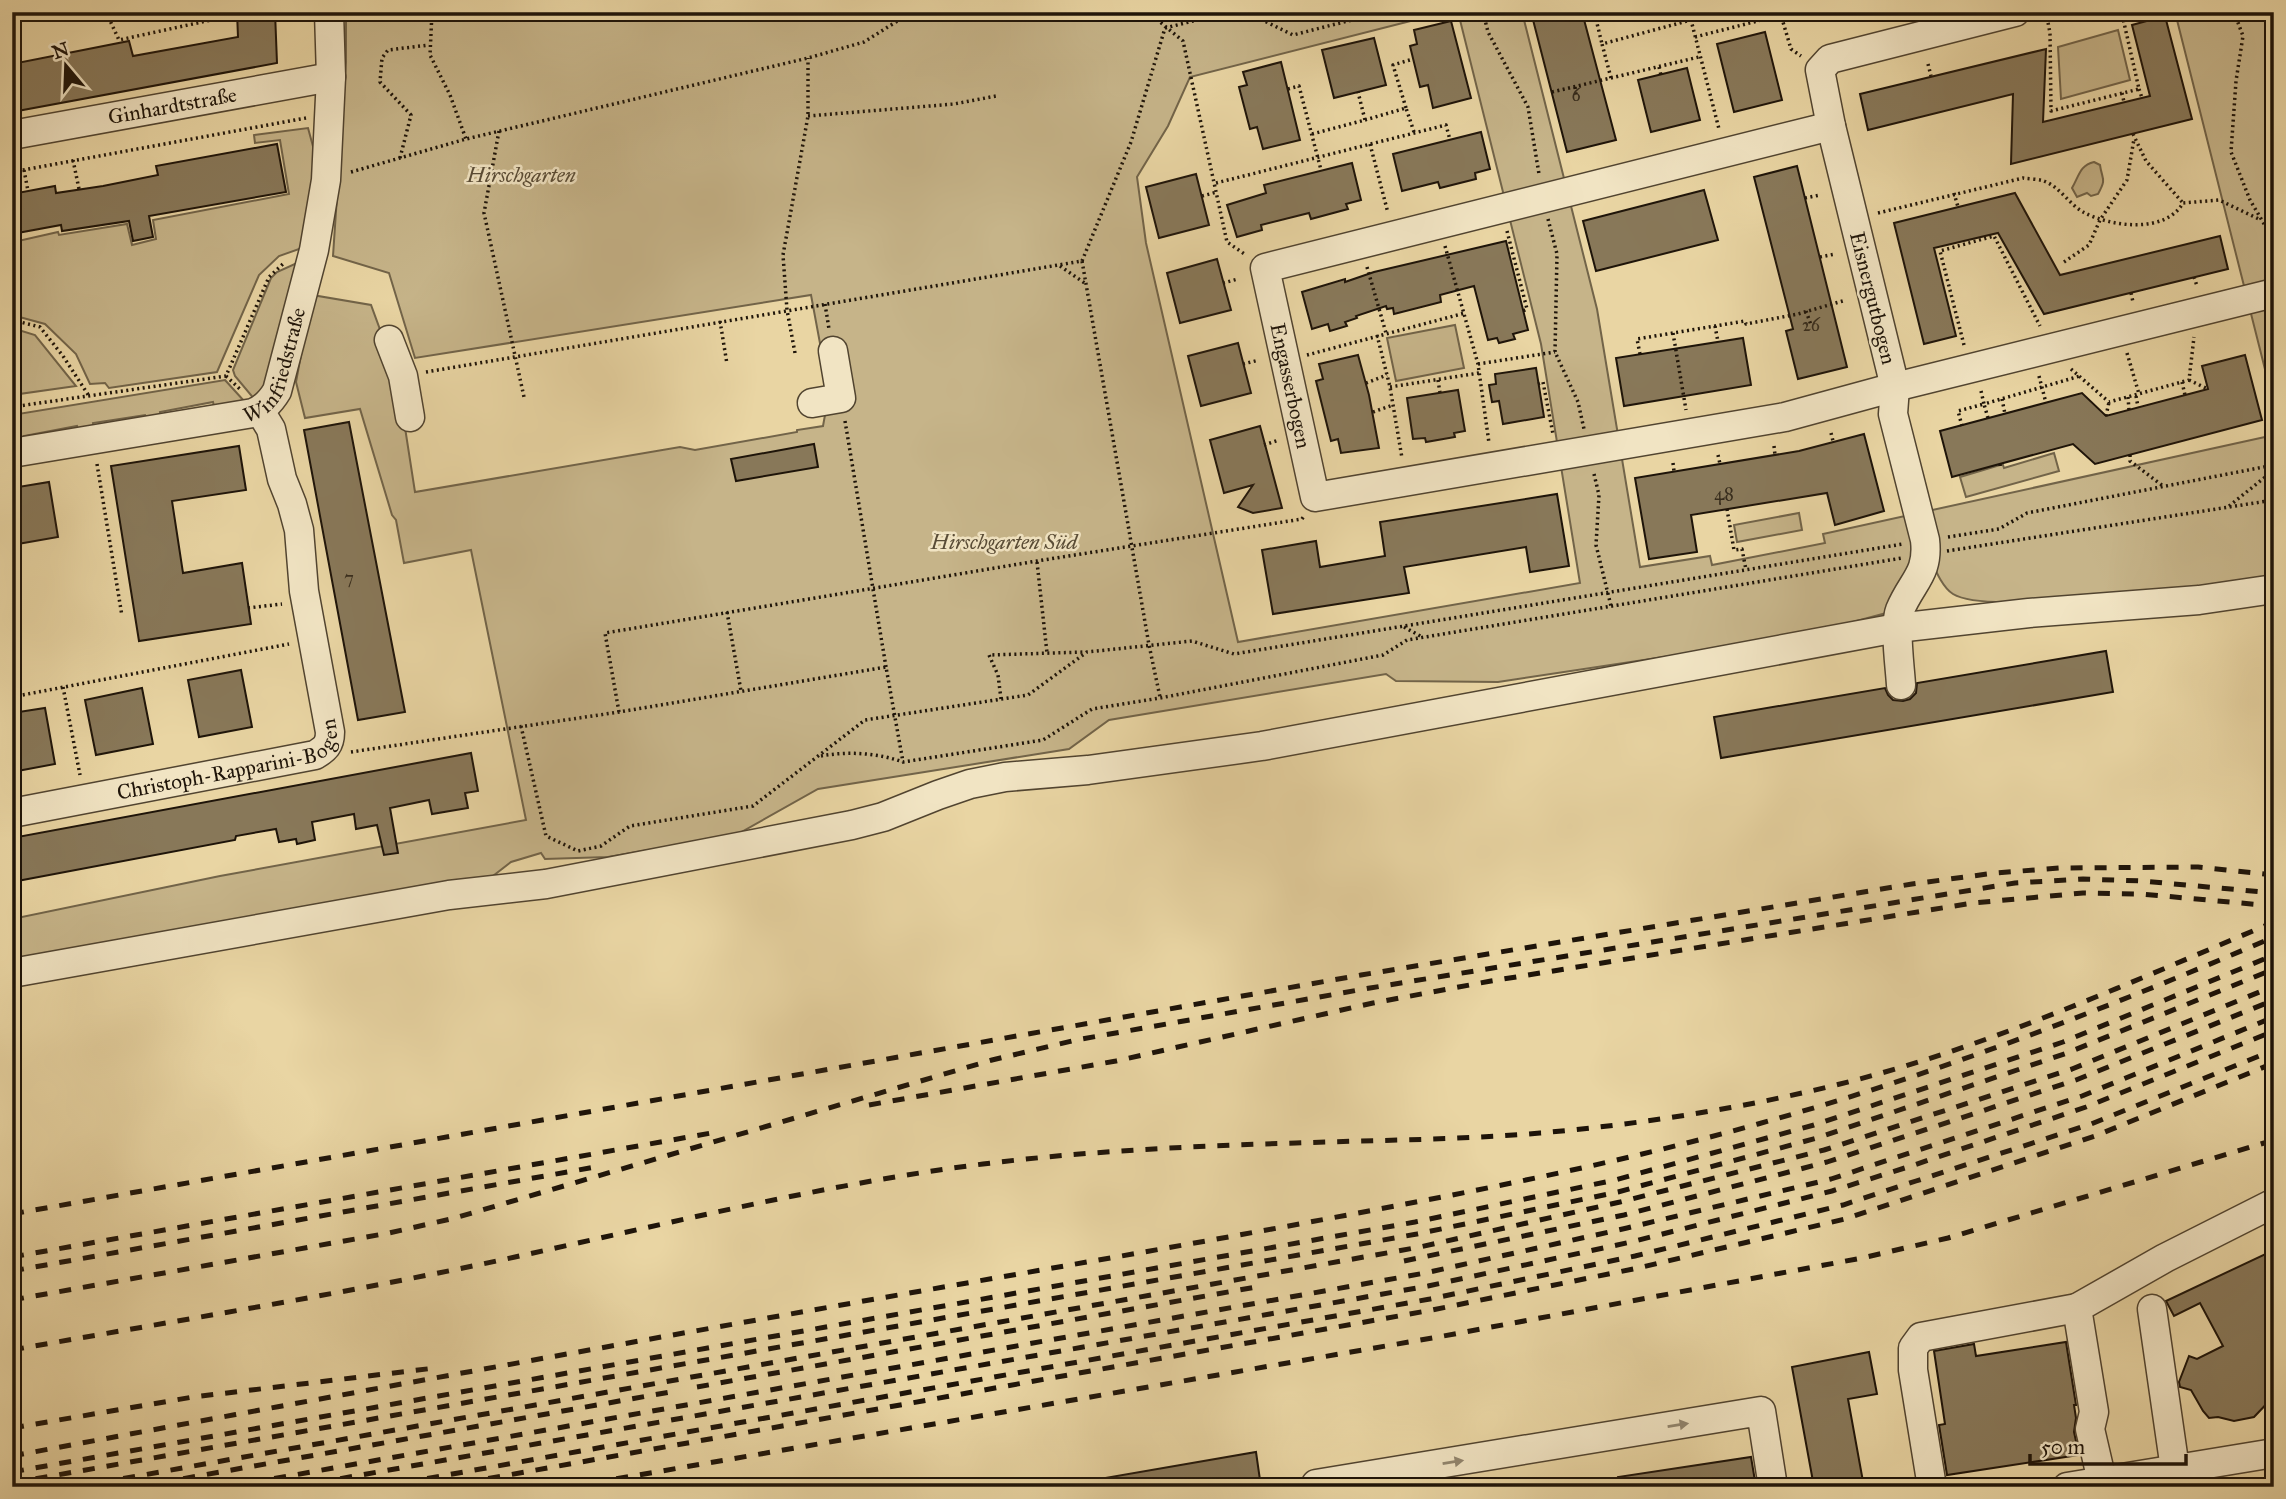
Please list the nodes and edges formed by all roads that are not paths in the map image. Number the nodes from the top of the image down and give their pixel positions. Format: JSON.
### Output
{"nodes":[{"id":1,"x":329,"y":12,"type":"edge"},
{"id":2,"x":2002,"y":14,"type":"edge"},
{"id":3,"x":331,"y":77,"type":"junction"},
{"id":4,"x":1831,"y":126,"type":"junction"},
{"id":5,"x":12,"y":135,"type":"edge"},
{"id":6,"x":2274,"y":293,"type":"edge"},
{"id":7,"x":389,"y":341,"type":"dead end"},
{"id":8,"x":833,"y":351,"type":"dead end"},
{"id":9,"x":1895,"y":387,"type":"junction"},
{"id":10,"x":812,"y":403,"type":"dead end"},
{"id":11,"x":260,"y":411,"type":"junction"},
{"id":12,"x":410,"y":417,"type":"dead end"},
{"id":13,"x":12,"y":453,"type":"edge"},
{"id":14,"x":2274,"y":589,"type":"edge"},
{"id":15,"x":1897,"y":628,"type":"junction"},
{"id":16,"x":1901,"y":685,"type":"dead end"},
{"id":17,"x":12,"y":813,"type":"edge"},
{"id":18,"x":12,"y":973,"type":"edge"},
{"id":19,"x":2274,"y":1203,"type":"edge"},
{"id":20,"x":2077,"y":1308,"type":"junction"},
{"id":21,"x":2152,"y":1309,"type":"dead end"},
{"id":22,"x":2274,"y":1453,"type":"edge"},
{"id":23,"x":2175,"y":1469,"type":"junction"},
{"id":24,"x":2102,"y":1481,"type":"junction"},
{"id":25,"x":1316,"y":1487,"type":"edge"},
{"id":26,"x":1773,"y":1487,"type":"edge"},
{"id":27,"x":1932,"y":1487,"type":"edge"},
{"id":28,"x":2067,"y":1487,"type":"edge"}],
"edges":[{"from":1,"to":3,"type":"street","name":"Winfriedstraße"},
{"from":2,"to":4,"type":"street","name":"Eisnergutbogen"},
{"from":3,"to":5,"type":"street","name":"Ginhardtstraße"},
{"from":3,"to":11,"type":"street","name":"Winfriedstraße"},
{"from":4,"to":9,"type":"street","name":"Eisnergutbogen"},
{"from":4,"to":9,"type":"street","name":"Engasserbogen"},
{"from":6,"to":9,"type":"street","name":"Eisnergutbogen"},
{"from":7,"to":12,"type":"street"},
{"from":8,"to":10,"type":"street"},
{"from":9,"to":15,"type":"street"},
{"from":11,"to":13,"type":"street","name":"Winfriedstraße"},
{"from":11,"to":17,"type":"street","name":"Christoph-Rapparini-Bogen"},
{"from":14,"to":15,"type":"street"},
{"from":15,"to":16,"type":"street"},
{"from":15,"to":18,"type":"street"},
{"from":19,"to":20,"type":"street"},
{"from":20,"to":24,"type":"street"},
{"from":20,"to":27,"type":"street"},
{"from":21,"to":23,"type":"street"},
{"from":22,"to":23,"type":"street"},
{"from":23,"to":24,"type":"street"},
{"from":24,"to":28,"type":"street"},
{"from":25,"to":26,"type":"street","one_way":true}]}
